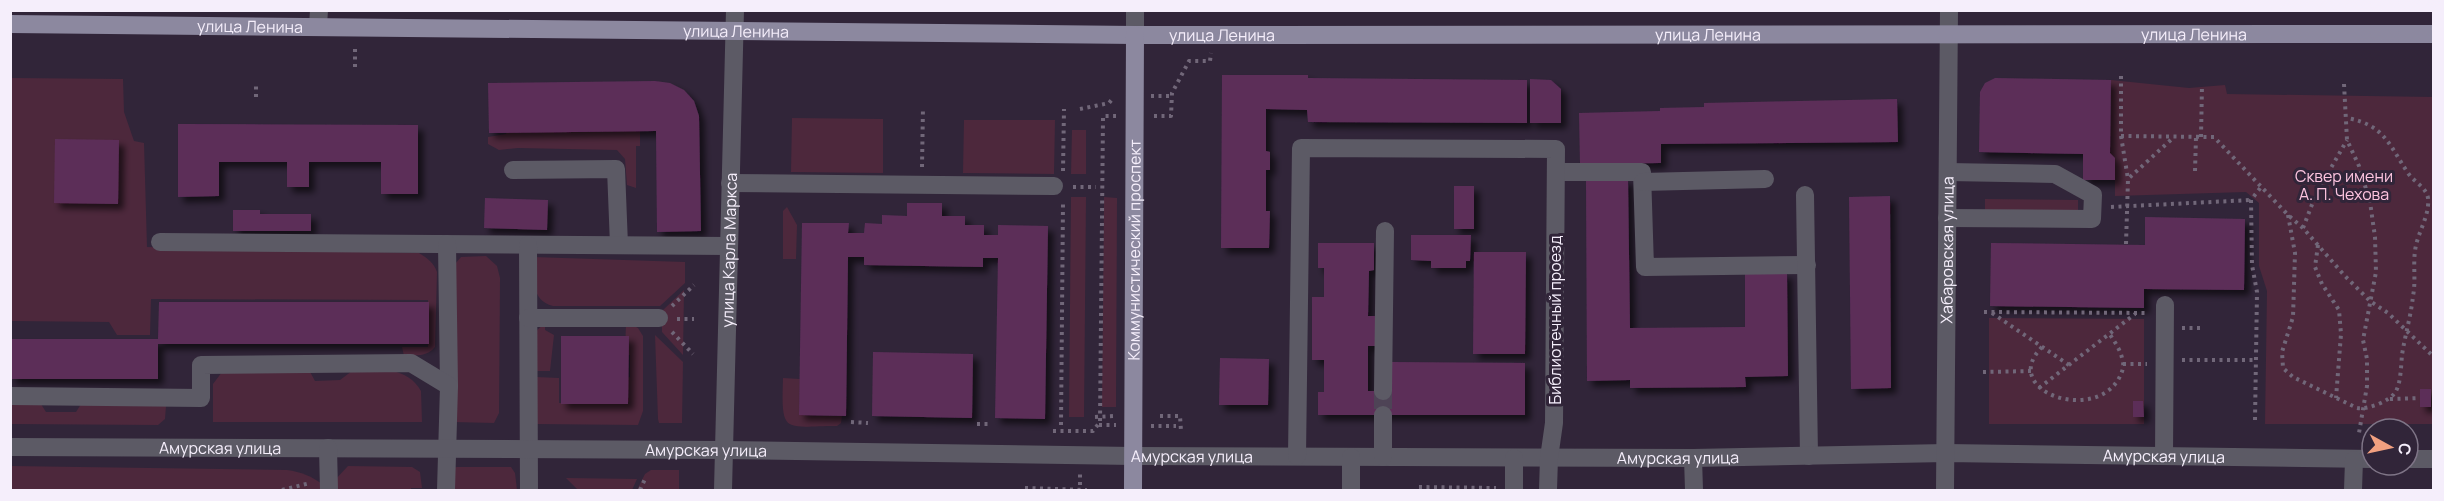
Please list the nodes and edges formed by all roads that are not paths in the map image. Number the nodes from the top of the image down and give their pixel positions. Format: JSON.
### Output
{"nodes":[{"id":1,"x":735,"y":10,"type":"edge"},
{"id":2,"x":1135,"y":10,"type":"edge"},
{"id":3,"x":1949,"y":10,"type":"edge"},
{"id":4,"x":319,"y":18,"type":"edge"},
{"id":5,"x":10,"y":24,"type":"edge"},
{"id":6,"x":735,"y":32,"type":"junction"},
{"id":7,"x":2433,"y":34,"type":"edge"},
{"id":8,"x":1135,"y":35,"type":"junction"},
{"id":9,"x":1949,"y":36,"type":"junction"},
{"id":10,"x":513,"y":170,"type":"dead end"},
{"id":11,"x":1556,"y":172,"type":"junction"},
{"id":12,"x":1948,"y":172,"type":"junction"},
{"id":13,"x":1765,"y":179,"type":"dead end"},
{"id":14,"x":1642,"y":182,"type":"junction"},
{"id":15,"x":730,"y":183,"type":"junction"},
{"id":16,"x":1060,"y":187,"type":"road end"},
{"id":17,"x":1805,"y":195,"type":"dead end"},
{"id":18,"x":1947,"y":218,"type":"junction"},
{"id":19,"x":1385,"y":231,"type":"dead end"},
{"id":20,"x":160,"y":242,"type":"dead end"},
{"id":21,"x":447,"y":244,"type":"junction"},
{"id":22,"x":528,"y":245,"type":"junction"},
{"id":23,"x":619,"y":245,"type":"junction"},
{"id":24,"x":728,"y":246,"type":"junction"},
{"id":25,"x":1807,"y":265,"type":"junction"},
{"id":26,"x":2165,"y":305,"type":"dead end"},
{"id":27,"x":528,"y":318,"type":"junction"},
{"id":28,"x":659,"y":318,"type":"road end"},
{"id":29,"x":449,"y":386,"type":"junction"},
{"id":30,"x":1383,"y":391,"type":"tunnel mouth"},
{"id":31,"x":10,"y":396,"type":"edge"},
{"id":32,"x":1383,"y":415,"type":"tunnel mouth"},
{"id":33,"x":10,"y":447,"type":"edge"},
{"id":34,"x":328,"y":448,"type":"junction"},
{"id":35,"x":447,"y":449,"type":"junction"},
{"id":36,"x":530,"y":449,"type":"junction"},
{"id":37,"x":723,"y":450,"type":"junction"},
{"id":38,"x":1946,"y":453,"type":"junction"},
{"id":39,"x":2164,"y":455,"type":"junction"},
{"id":40,"x":1133,"y":456,"type":"junction"},
{"id":41,"x":1297,"y":456,"type":"junction"},
{"id":42,"x":1809,"y":456,"type":"junction"},
{"id":43,"x":1351,"y":457,"type":"junction"},
{"id":44,"x":1383,"y":457,"type":"junction"},
{"id":45,"x":1514,"y":458,"type":"junction"},
{"id":46,"x":1549,"y":458,"type":"junction"},
{"id":47,"x":1693,"y":458,"type":"junction"},
{"id":48,"x":2360,"y":460,"type":"edge"},
{"id":49,"x":2360,"y":469,"type":"edge"},
{"id":50,"x":321,"y":486,"type":"edge"},
{"id":51,"x":1514,"y":489,"type":"edge"},
{"id":52,"x":446,"y":490,"type":"edge"},
{"id":53,"x":530,"y":490,"type":"edge"},
{"id":54,"x":723,"y":490,"type":"edge"},
{"id":55,"x":1133,"y":490,"type":"edge"},
{"id":56,"x":1351,"y":490,"type":"edge"},
{"id":57,"x":1548,"y":490,"type":"edge"},
{"id":58,"x":1694,"y":490,"type":"edge"},
{"id":59,"x":1945,"y":490,"type":"edge"},
{"id":60,"x":2353,"y":490,"type":"edge"}],
"edges":[{"from":1,"to":6,"type":"street","name":"улица Карла Маркса"},
{"from":2,"to":8,"type":"street","name":"Коммунистический проспект"},
{"from":3,"to":9,"type":"street","name":"Хабаровская улица"},
{"from":4,"to":5,"type":"main road","name":"улица Ленина"},
{"from":4,"to":6,"type":"main road","name":"улица Ленина"},
{"from":6,"to":8,"type":"main road","name":"улица Ленина"},
{"from":6,"to":15,"type":"street","name":"улица Карла Маркса"},
{"from":7,"to":9,"type":"main road","name":"улица Ленина"},
{"from":8,"to":9,"type":"main road","name":"улица Ленина"},
{"from":8,"to":40,"type":"main road","name":"Коммунистический проспект"},
{"from":9,"to":12,"type":"street","name":"Хабаровская улица"},
{"from":10,"to":23,"type":"street"},
{"from":11,"to":14,"type":"street"},
{"from":11,"to":41,"type":"street","name":"Библиотечный проезд"},
{"from":11,"to":46,"type":"street","name":"Библиотечный проезд"},
{"from":12,"to":18,"type":"street","name":"Хабаровская улица"},
{"from":12,"to":18,"type":"street"},
{"from":13,"to":14,"type":"street"},
{"from":14,"to":25,"type":"street"},
{"from":15,"to":16,"type":"street"},
{"from":15,"to":24,"type":"street","name":"улица Карла Маркса"},
{"from":17,"to":25,"type":"street"},
{"from":18,"to":38,"type":"street","name":"Хабаровская улица"},
{"from":19,"to":30,"type":"street"},
{"from":20,"to":21,"type":"street"},
{"from":21,"to":22,"type":"street"},
{"from":21,"to":29,"type":"street"},
{"from":22,"to":23,"type":"street"},
{"from":22,"to":27,"type":"street"},
{"from":23,"to":24,"type":"street"},
{"from":24,"to":37,"type":"street","name":"улица Карла Маркса"},
{"from":25,"to":42,"type":"street"},
{"from":26,"to":39,"type":"street"},
{"from":27,"to":28,"type":"street"},
{"from":27,"to":36,"type":"street"},
{"from":29,"to":31,"type":"street"},
{"from":29,"to":35,"type":"street"},
{"from":32,"to":44,"type":"street"},
{"from":33,"to":34,"type":"street","name":"Амурская улица"},
{"from":34,"to":35,"type":"street","name":"Амурская улица"},
{"from":34,"to":50,"type":"street"},
{"from":35,"to":36,"type":"street","name":"Амурская улица"},
{"from":35,"to":52,"type":"street"},
{"from":36,"to":37,"type":"street","name":"Амурская улица"},
{"from":36,"to":53,"type":"street"},
{"from":37,"to":40,"type":"street","name":"Амурская улица"},
{"from":37,"to":54,"type":"street","name":"улица Карла Маркса"},
{"from":38,"to":39,"type":"street","name":"Амурская улица"},
{"from":38,"to":42,"type":"street","name":"Амурская улица"},
{"from":38,"to":59,"type":"street","name":"Хабаровская улица"},
{"from":39,"to":48,"type":"street","name":"Амурская улица"},
{"from":40,"to":41,"type":"street","name":"Амурская улица"},
{"from":40,"to":55,"type":"main road","name":"Коммунистический проспект"},
{"from":41,"to":43,"type":"street","name":"Амурская улица"},
{"from":42,"to":47,"type":"street","name":"Амурская улица"},
{"from":43,"to":44,"type":"street","name":"Амурская улица"},
{"from":43,"to":56,"type":"street"},
{"from":44,"to":45,"type":"street","name":"Амурская улица"},
{"from":45,"to":46,"type":"street","name":"Амурская улица"},
{"from":45,"to":51,"type":"street"},
{"from":46,"to":47,"type":"street","name":"Амурская улица"},
{"from":46,"to":57,"type":"street","name":"Библиотечный проезд"},
{"from":47,"to":58,"type":"street"},
{"from":49,"to":60,"type":"street"}]}
